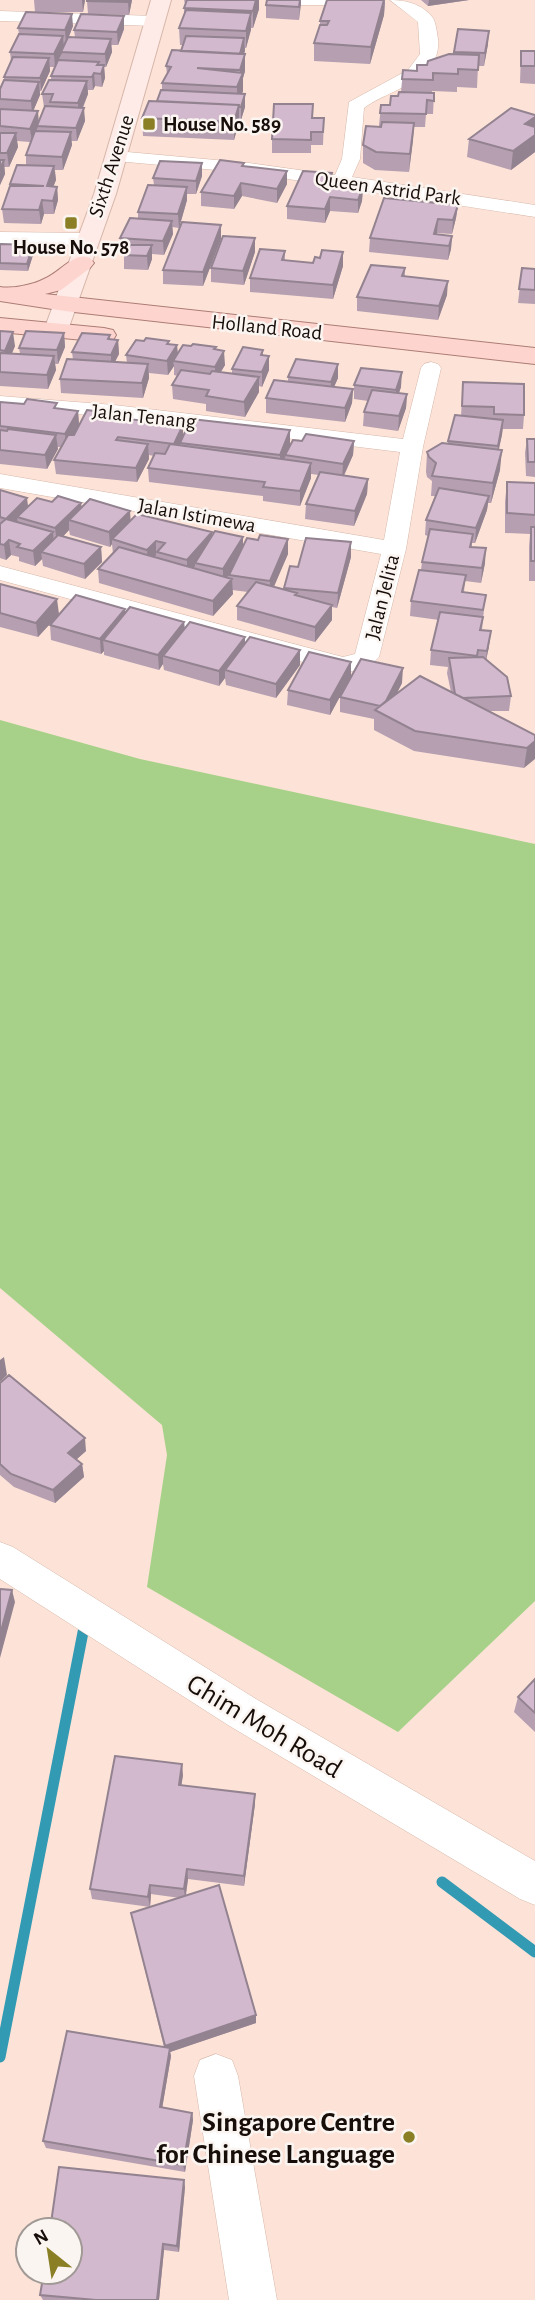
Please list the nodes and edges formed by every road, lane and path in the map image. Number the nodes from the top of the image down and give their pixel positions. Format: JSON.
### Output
{"nodes":[{"id":1,"x":20,"y":0,"type":"edge"},
{"id":2,"x":162,"y":0,"type":"edge"},
{"id":3,"x":286,"y":0,"type":"edge"},
{"id":4,"x":361,"y":0,"type":"edge"},
{"id":5,"x":398,"y":0,"type":"edge"},
{"id":6,"x":7,"y":16,"type":"edge"},
{"id":7,"x":155,"y":21,"type":"junction"},
{"id":8,"x":5,"y":34,"type":"dead end"},
{"id":9,"x":116,"y":156,"type":"junction"},
{"id":10,"x":341,"y":182,"type":"junction"},
{"id":11,"x":535,"y":211,"type":"edge"},
{"id":12,"x":0,"y":238,"type":"edge"},
{"id":13,"x":87,"y":239,"type":"junction"},
{"id":14,"x":82,"y":263,"type":"junction"},
{"id":15,"x":2,"y":294,"type":"edge"},
{"id":16,"x":65,"y":304,"type":"junction"},
{"id":17,"x":0,"y":325,"type":"edge"},
{"id":18,"x":56,"y":330,"type":"junction"},
{"id":19,"x":133,"y":338,"type":"dead end"},
{"id":20,"x":535,"y":356,"type":"edge"},
{"id":21,"x":376,"y":363,"type":"dead end"},
{"id":22,"x":431,"y":368,"type":"junction"},
{"id":23,"x":535,"y":376,"type":"edge"},
{"id":24,"x":0,"y":402,"type":"edge"},
{"id":25,"x":412,"y":447,"type":"junction"},
{"id":26,"x":0,"y":481,"type":"edge"},
{"id":27,"x":394,"y":549,"type":"junction"},
{"id":28,"x":0,"y":573,"type":"edge"},
{"id":29,"x":0,"y":1559,"type":"edge"},
{"id":30,"x":535,"y":1884,"type":"edge"},
{"id":31,"x":216,"y":2076,"type":"dead end"},
{"id":32,"x":253,"y":2300,"type":"edge"}],
"edges":[{"from":1,"to":6,"type":"street"},
{"from":2,"to":7,"type":"main road","name":"Sixth Avenue"},
{"from":3,"to":4,"type":"street"},
{"from":5,"to":10,"type":"street"},
{"from":6,"to":7,"type":"street"},
{"from":6,"to":8,"type":"street"},
{"from":7,"to":9,"type":"main road","name":"Sixth Avenue"},
{"from":9,"to":10,"type":"street","name":"Queen Astrid Park"},
{"from":9,"to":13,"type":"main road","name":"Sixth Avenue"},
{"from":10,"to":11,"type":"street","name":"Queen Astrid Park"},
{"from":12,"to":13,"type":"street"},
{"from":13,"to":14,"type":"main road","name":"Sixth Avenue"},
{"from":14,"to":15,"type":"main road"},
{"from":14,"to":16,"type":"main road","name":"Sixth Avenue"},
{"from":15,"to":16,"type":"main road","name":"Holland Road"},
{"from":16,"to":18,"type":"main road","name":"Sixth Avenue"},
{"from":16,"to":20,"type":"main road","name":"Holland Road"},
{"from":17,"to":18,"type":"main road"},
{"from":18,"to":19,"type":"main road"},
{"from":21,"to":22,"type":"main road"},
{"from":22,"to":23,"type":"main road"},
{"from":22,"to":25,"type":"street","name":"Jalan Jelita"},
{"from":24,"to":25,"type":"street","name":"Jalan Tenang"},
{"from":25,"to":27,"type":"street","name":"Jalan Jelita"},
{"from":26,"to":27,"type":"street","name":"Jalan Istimewa"},
{"from":27,"to":28,"type":"street","name":"Jalan Jelita"},
{"from":29,"to":30,"type":"street","name":"Ghim Moh Road"},
{"from":31,"to":32,"type":"street"}]}
